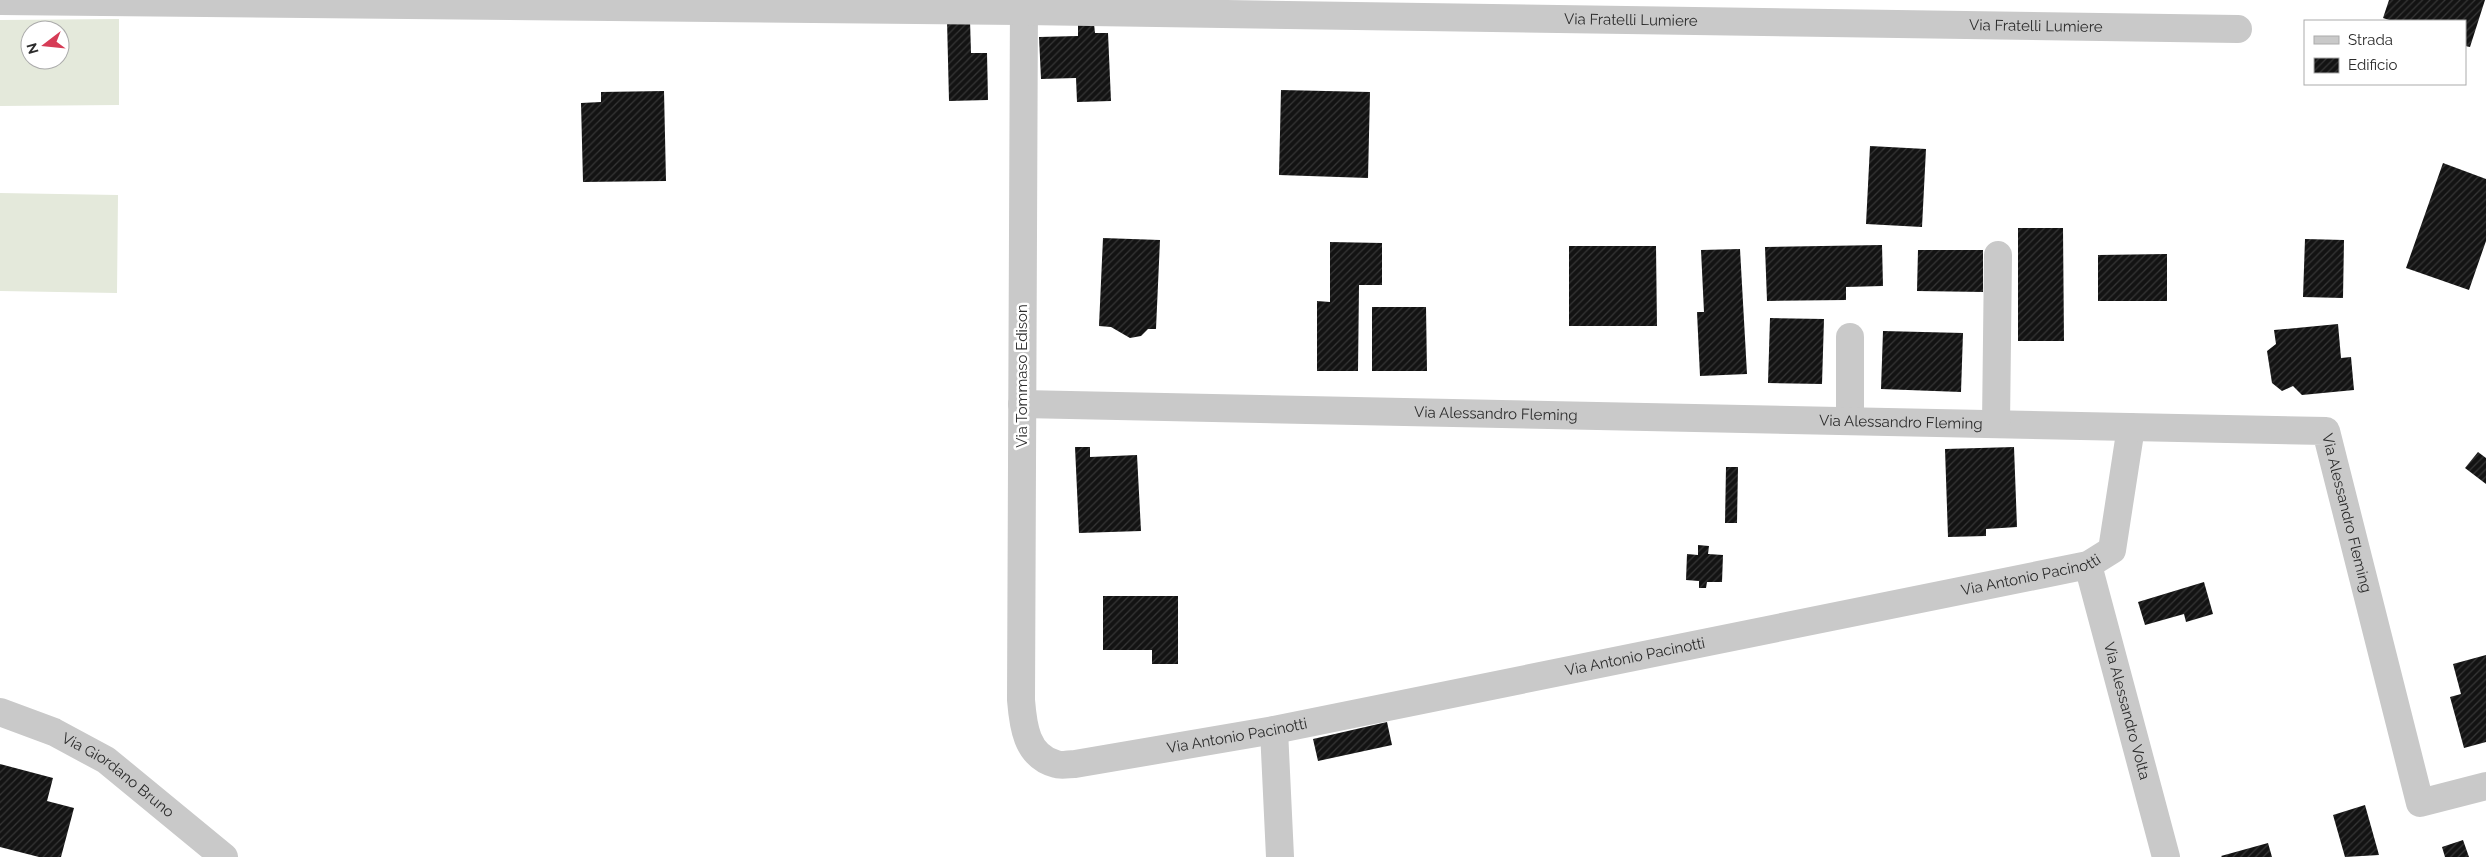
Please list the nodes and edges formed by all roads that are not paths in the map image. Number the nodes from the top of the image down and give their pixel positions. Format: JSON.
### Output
{"nodes":[{"id":1,"x":0,"y":1,"type":"edge"},
{"id":2,"x":1024,"y":5,"type":"edge"},
{"id":3,"x":2238,"y":29,"type":"dead end"},
{"id":4,"x":1998,"y":255,"type":"dead end"},
{"id":5,"x":1850,"y":337,"type":"dead end"},
{"id":6,"x":1022,"y":404,"type":"junction"},
{"id":7,"x":1850,"y":421,"type":"junction"},
{"id":8,"x":1996,"y":424,"type":"junction"},
{"id":9,"x":2130,"y":427,"type":"junction"},
{"id":10,"x":2088,"y":565,"type":"junction"},
{"id":11,"x":0,"y":712,"type":"edge"},
{"id":12,"x":1274,"y":730,"type":"junction"},
{"id":13,"x":1034,"y":751,"type":"joint"},
{"id":14,"x":2486,"y":786,"type":"edge"},
{"id":15,"x":224,"y":857,"type":"edge"},
{"id":16,"x":1280,"y":857,"type":"edge"},
{"id":17,"x":2166,"y":857,"type":"edge"}],
"edges":[{"from":1,"to":2,"type":"street","name":"Via Fratelli Lumiere"},
{"from":2,"to":3,"type":"street","name":"Via Fratelli Lumiere"},
{"from":2,"to":6,"type":"street","name":"Via Tommaso Edison"},
{"from":4,"to":8,"type":"street"},
{"from":5,"to":7,"type":"street"},
{"from":6,"to":7,"type":"street","name":"Via Alessandro Fleming"},
{"from":6,"to":13,"type":"street","name":"Via Tommaso Edison"},
{"from":7,"to":8,"type":"street","name":"Via Alessandro Fleming"},
{"from":8,"to":9,"type":"street","name":"Via Alessandro Fleming"},
{"from":9,"to":10,"type":"street","name":"Via Antonio Pacinotti"},
{"from":9,"to":14,"type":"street","name":"Via Alessandro Fleming"},
{"from":10,"to":12,"type":"street","name":"Via Antonio Pacinotti"},
{"from":10,"to":17,"type":"street","name":"Via Alessandro Volta"},
{"from":11,"to":15,"type":"street","name":"Via Giordano Bruno"},
{"from":12,"to":13,"type":"street","name":"Via Antonio Pacinotti"},
{"from":12,"to":16,"type":"street"}]}
